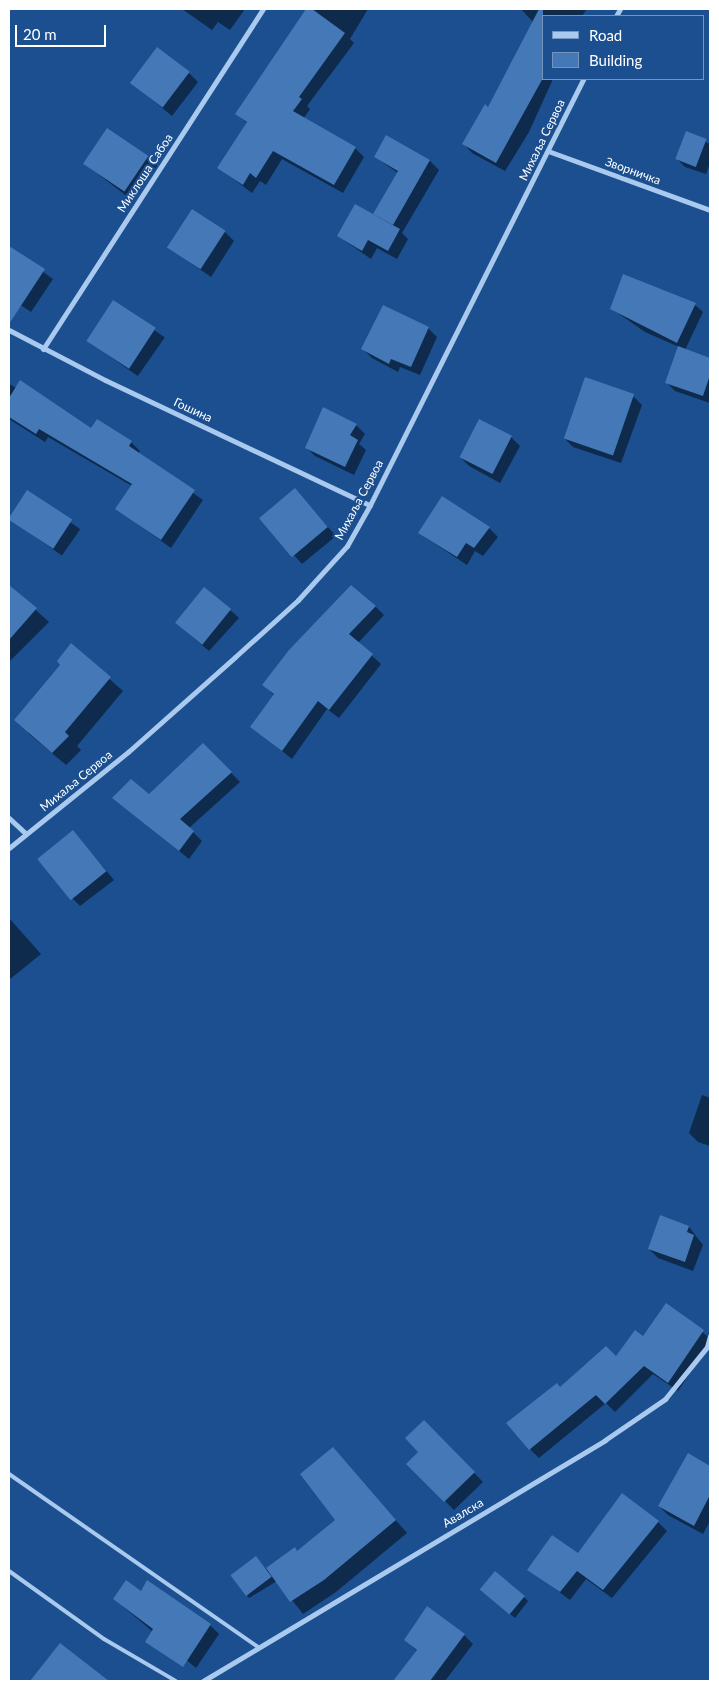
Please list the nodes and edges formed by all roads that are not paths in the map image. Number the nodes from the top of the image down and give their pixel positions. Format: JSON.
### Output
{"nodes":[{"id":1,"x":263,"y":9,"type":"edge"},
{"id":2,"x":582,"y":80,"type":"edge"},
{"id":3,"x":548,"y":151,"type":"junction"},
{"id":4,"x":710,"y":210,"type":"edge"},
{"id":5,"x":9,"y":330,"type":"edge"},
{"id":6,"x":43,"y":349,"type":"junction"},
{"id":7,"x":370,"y":506,"type":"junction"},
{"id":8,"x":9,"y":818,"type":"edge"},
{"id":9,"x":26,"y":834,"type":"junction"},
{"id":10,"x":9,"y":848,"type":"edge"},
{"id":11,"x":710,"y":1336,"type":"edge"},
{"id":12,"x":9,"y":1474,"type":"edge"},
{"id":13,"x":9,"y":1571,"type":"edge"},
{"id":14,"x":258,"y":1647,"type":"junction"},
{"id":15,"x":176,"y":1681,"type":"edge"},
{"id":16,"x":203,"y":1681,"type":"edge"}],
"edges":[{"from":1,"to":6,"type":"street","name":"Миклоша Сабоа"},
{"from":2,"to":3,"type":"street","name":"Михаља Сервоа"},
{"from":3,"to":4,"type":"street","name":"Зворничка"},
{"from":3,"to":7,"type":"street","name":"Михаља Сервоа"},
{"from":5,"to":6,"type":"street","name":"Гошина"},
{"from":6,"to":7,"type":"street","name":"Гошина"},
{"from":7,"to":9,"type":"street","name":"Михаља Сервоа"},
{"from":8,"to":9,"type":"street"},
{"from":9,"to":10,"type":"street","name":"Михаља Сервоа"},
{"from":11,"to":14,"type":"street","name":"Авалска"},
{"from":12,"to":14,"type":"lane"},
{"from":13,"to":15,"type":"lane"},
{"from":14,"to":16,"type":"street","name":"Авалска"}]}
